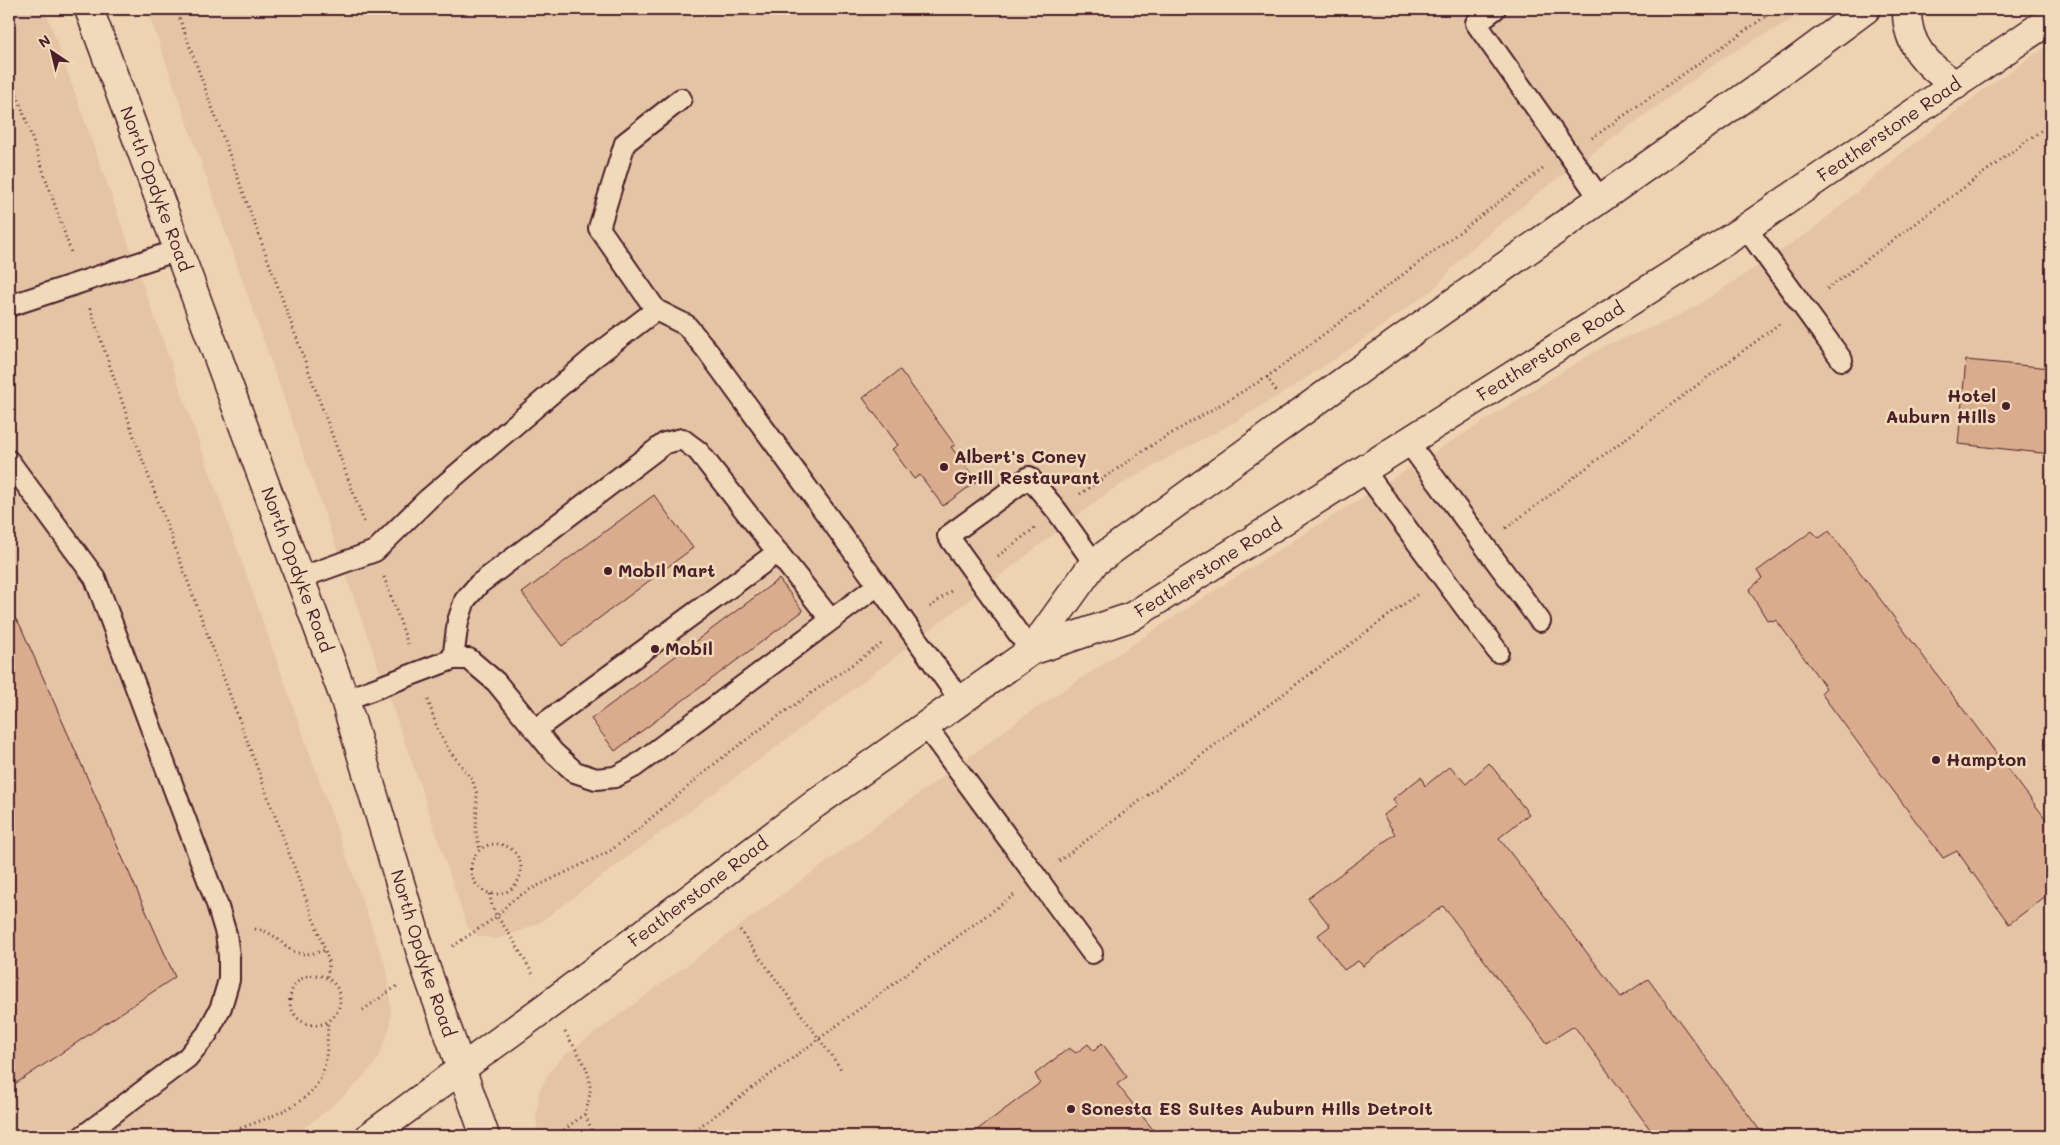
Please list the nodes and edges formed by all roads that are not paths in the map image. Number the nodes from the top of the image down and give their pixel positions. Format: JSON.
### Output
{"nodes":[{"id":1,"x":89,"y":9,"type":"edge"},
{"id":2,"x":1495,"y":9,"type":"edge"},
{"id":3,"x":1866,"y":9,"type":"edge"},
{"id":4,"x":1907,"y":9,"type":"edge"},
{"id":5,"x":2051,"y":18,"type":"edge"},
{"id":6,"x":1956,"y":85,"type":"junction"},
{"id":7,"x":681,"y":99,"type":"dead end"},
{"id":8,"x":1601,"y":200,"type":"junction"},
{"id":9,"x":1746,"y":228,"type":"junction"},
{"id":10,"x":178,"y":250,"type":"junction"},
{"id":11,"x":9,"y":306,"type":"edge"},
{"id":12,"x":656,"y":310,"type":"junction"},
{"id":13,"x":1842,"y":360,"type":"dead end"},
{"id":14,"x":1408,"y":442,"type":"junction"},
{"id":15,"x":9,"y":461,"type":"edge"},
{"id":16,"x":1363,"y":469,"type":"junction"},
{"id":17,"x":778,"y":552,"type":"junction"},
{"id":18,"x":1094,"y":563,"type":"junction"},
{"id":19,"x":300,"y":578,"type":"junction"},
{"id":20,"x":878,"y":585,"type":"junction"},
{"id":21,"x":831,"y":620,"type":"junction"},
{"id":22,"x":1540,"y":621,"type":"dead end"},
{"id":23,"x":1031,"y":651,"type":"junction"},
{"id":24,"x":1498,"y":652,"type":"dead end"},
{"id":25,"x":453,"y":659,"type":"junction"},
{"id":26,"x":345,"y":700,"type":"junction"},
{"id":27,"x":960,"y":700,"type":"junction"},
{"id":28,"x":925,"y":726,"type":"junction"},
{"id":29,"x":535,"y":730,"type":"junction"},
{"id":30,"x":1092,"y":953,"type":"dead end"},
{"id":31,"x":460,"y":1069,"type":"junction"},
{"id":32,"x":83,"y":1136,"type":"edge"},
{"id":33,"x":370,"y":1136,"type":"edge"},
{"id":34,"x":484,"y":1136,"type":"edge"}],
"edges":[{"from":1,"to":10,"type":"main road","name":"North Opdyke Road"},
{"from":2,"to":8,"type":"lane"},
{"from":3,"to":8,"type":"main road","name":"Featherstone Road"},
{"from":4,"to":6,"type":"main road"},
{"from":5,"to":6,"type":"main road","name":"Featherstone Road"},
{"from":6,"to":9,"type":"main road","name":"Featherstone Road"},
{"from":7,"to":12,"type":"lane"},
{"from":8,"to":18,"type":"main road","name":"Featherstone Road"},
{"from":9,"to":13,"type":"lane"},
{"from":9,"to":14,"type":"main road","name":"Featherstone Road"},
{"from":10,"to":11,"type":"lane"},
{"from":10,"to":19,"type":"main road","name":"North Opdyke Road"},
{"from":12,"to":19,"type":"lane"},
{"from":12,"to":20,"type":"lane"},
{"from":14,"to":16,"type":"main road","name":"Featherstone Road"},
{"from":14,"to":22,"type":"lane"},
{"from":15,"to":32,"type":"lane"},
{"from":16,"to":23,"type":"main road","name":"Featherstone Road"},
{"from":16,"to":24,"type":"lane"},
{"from":17,"to":21,"type":"lane"},
{"from":17,"to":25,"type":"lane"},
{"from":17,"to":29,"type":"lane"},
{"from":18,"to":23,"type":"main road","name":"Featherstone Road"},
{"from":18,"to":23,"type":"lane"},
{"from":19,"to":26,"type":"main road","name":"North Opdyke Road"},
{"from":20,"to":21,"type":"lane"},
{"from":20,"to":27,"type":"lane"},
{"from":21,"to":29,"type":"lane"},
{"from":23,"to":27,"type":"main road","name":"Featherstone Road"},
{"from":25,"to":26,"type":"lane"},
{"from":25,"to":29,"type":"lane"},
{"from":26,"to":31,"type":"main road","name":"North Opdyke Road"},
{"from":27,"to":28,"type":"main road","name":"Featherstone Road"},
{"from":28,"to":30,"type":"lane"},
{"from":28,"to":31,"type":"main road","name":"Featherstone Road"},
{"from":31,"to":33,"type":"main road","name":"Featherstone Road"},
{"from":31,"to":34,"type":"main road","name":"North Opdyke Road"}]}
